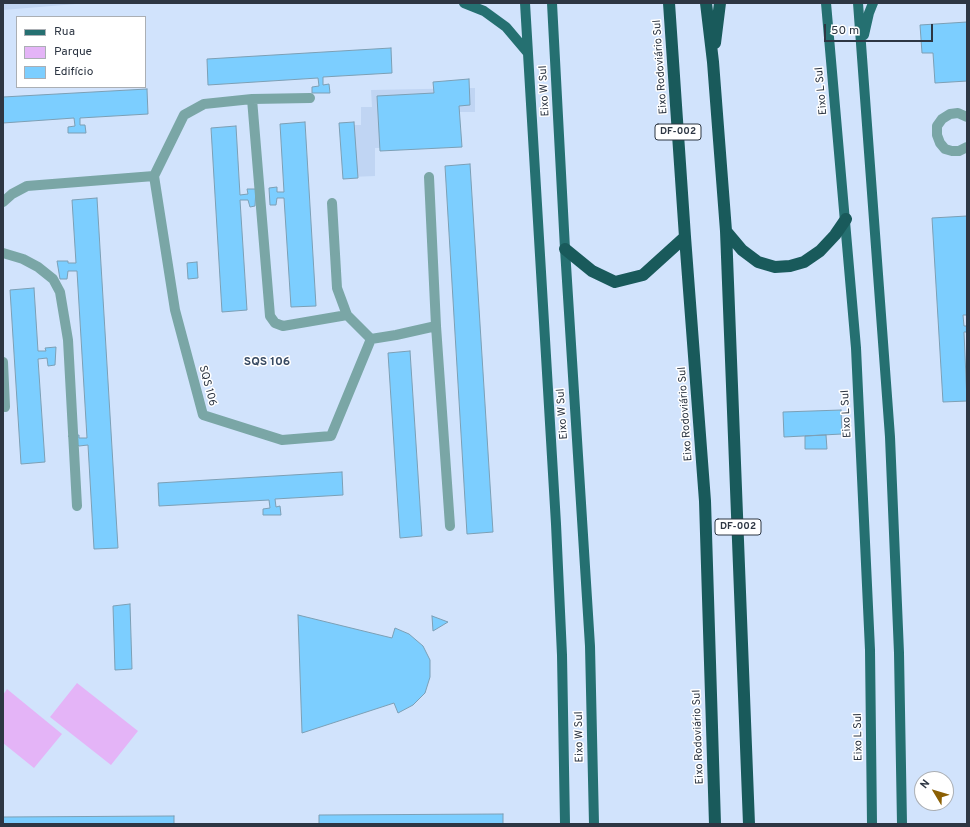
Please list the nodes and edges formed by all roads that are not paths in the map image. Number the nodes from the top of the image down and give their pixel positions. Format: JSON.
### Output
{"nodes":[{"id":1,"x":464,"y":3,"type":"edge"},
{"id":2,"x":525,"y":3,"type":"edge"},
{"id":3,"x":552,"y":3,"type":"edge"},
{"id":4,"x":665,"y":3,"type":"edge"},
{"id":5,"x":670,"y":3,"type":"edge"},
{"id":6,"x":706,"y":3,"type":"edge"},
{"id":7,"x":720,"y":3,"type":"edge"},
{"id":8,"x":826,"y":3,"type":"edge"},
{"id":9,"x":858,"y":3,"type":"edge"},
{"id":10,"x":873,"y":3,"type":"edge"},
{"id":11,"x":671,"y":27,"type":"junction"},
{"id":12,"x":861,"y":47,"type":"junction"},
{"id":13,"x":528,"y":52,"type":"junction"},
{"id":14,"x":712,"y":62,"type":"junction"},
{"id":15,"x":310,"y":98,"type":"dead end"},
{"id":16,"x":252,"y":99,"type":"junction"},
{"id":17,"x":967,"y":117,"type":"edge"},
{"id":18,"x":967,"y":147,"type":"edge"},
{"id":19,"x":154,"y":176,"type":"junction"},
{"id":20,"x":429,"y":177,"type":"dead end"},
{"id":21,"x":3,"y":202,"type":"edge"},
{"id":22,"x":332,"y":203,"type":"dead end"},
{"id":23,"x":846,"y":219,"type":"junction"},
{"id":24,"x":726,"y":231,"type":"junction"},
{"id":25,"x":685,"y":237,"type":"junction"},
{"id":26,"x":564,"y":249,"type":"junction"},
{"id":27,"x":3,"y":253,"type":"edge"},
{"id":28,"x":347,"y":315,"type":"junction"},
{"id":29,"x":436,"y":326,"type":"junction"},
{"id":30,"x":372,"y":339,"type":"junction"},
{"id":31,"x":3,"y":362,"type":"edge"},
{"id":32,"x":5,"y":407,"type":"dead end"},
{"id":33,"x":77,"y":506,"type":"dead end"},
{"id":34,"x":450,"y":526,"type":"dead end"},
{"id":35,"x":565,"y":824,"type":"edge"},
{"id":36,"x":594,"y":824,"type":"edge"},
{"id":37,"x":715,"y":824,"type":"edge"},
{"id":38,"x":749,"y":824,"type":"edge"},
{"id":39,"x":872,"y":824,"type":"edge"},
{"id":40,"x":902,"y":824,"type":"edge"}],
"edges":[{"from":1,"to":13,"type":"main road"},
{"from":2,"to":13,"type":"main road","name":"Eixo W Sul"},
{"from":3,"to":26,"type":"main road","name":"Eixo W Sul"},
{"from":4,"to":11,"type":"highway"},
{"from":5,"to":11,"type":"highway","name":"Eixo Rodoviário Sul","number":"DF-002"},
{"from":6,"to":14,"type":"highway","number":"DF-002"},
{"from":7,"to":14,"type":"highway"},
{"from":8,"to":23,"type":"main road","name":"Eixo L Sul"},
{"from":9,"to":12,"type":"main road"},
{"from":10,"to":12,"type":"main road"},
{"from":11,"to":25,"type":"highway","name":"Eixo Rodoviário Sul","number":"DF-002"},
{"from":12,"to":40,"type":"main road"},
{"from":13,"to":35,"type":"main road","name":"Eixo W Sul"},
{"from":14,"to":24,"type":"highway","number":"DF-002"},
{"from":15,"to":16,"type":"street"},
{"from":16,"to":19,"type":"street"},
{"from":16,"to":28,"type":"street"},
{"from":17,"to":18,"type":"street"},
{"from":19,"to":21,"type":"street"},
{"from":19,"to":30,"type":"street","name":"SQS 106"},
{"from":20,"to":29,"type":"street"},
{"from":22,"to":28,"type":"street"},
{"from":23,"to":24,"type":"highway"},
{"from":23,"to":39,"type":"main road","name":"Eixo L Sul"},
{"from":24,"to":38,"type":"highway","number":"DF-002"},
{"from":25,"to":26,"type":"highway"},
{"from":25,"to":37,"type":"highway","name":"Eixo Rodoviário Sul","number":"DF-002"},
{"from":26,"to":36,"type":"main road","name":"Eixo W Sul"},
{"from":27,"to":33,"type":"street"},
{"from":28,"to":30,"type":"street"},
{"from":29,"to":30,"type":"street"},
{"from":29,"to":34,"type":"street"},
{"from":31,"to":32,"type":"street"}]}
